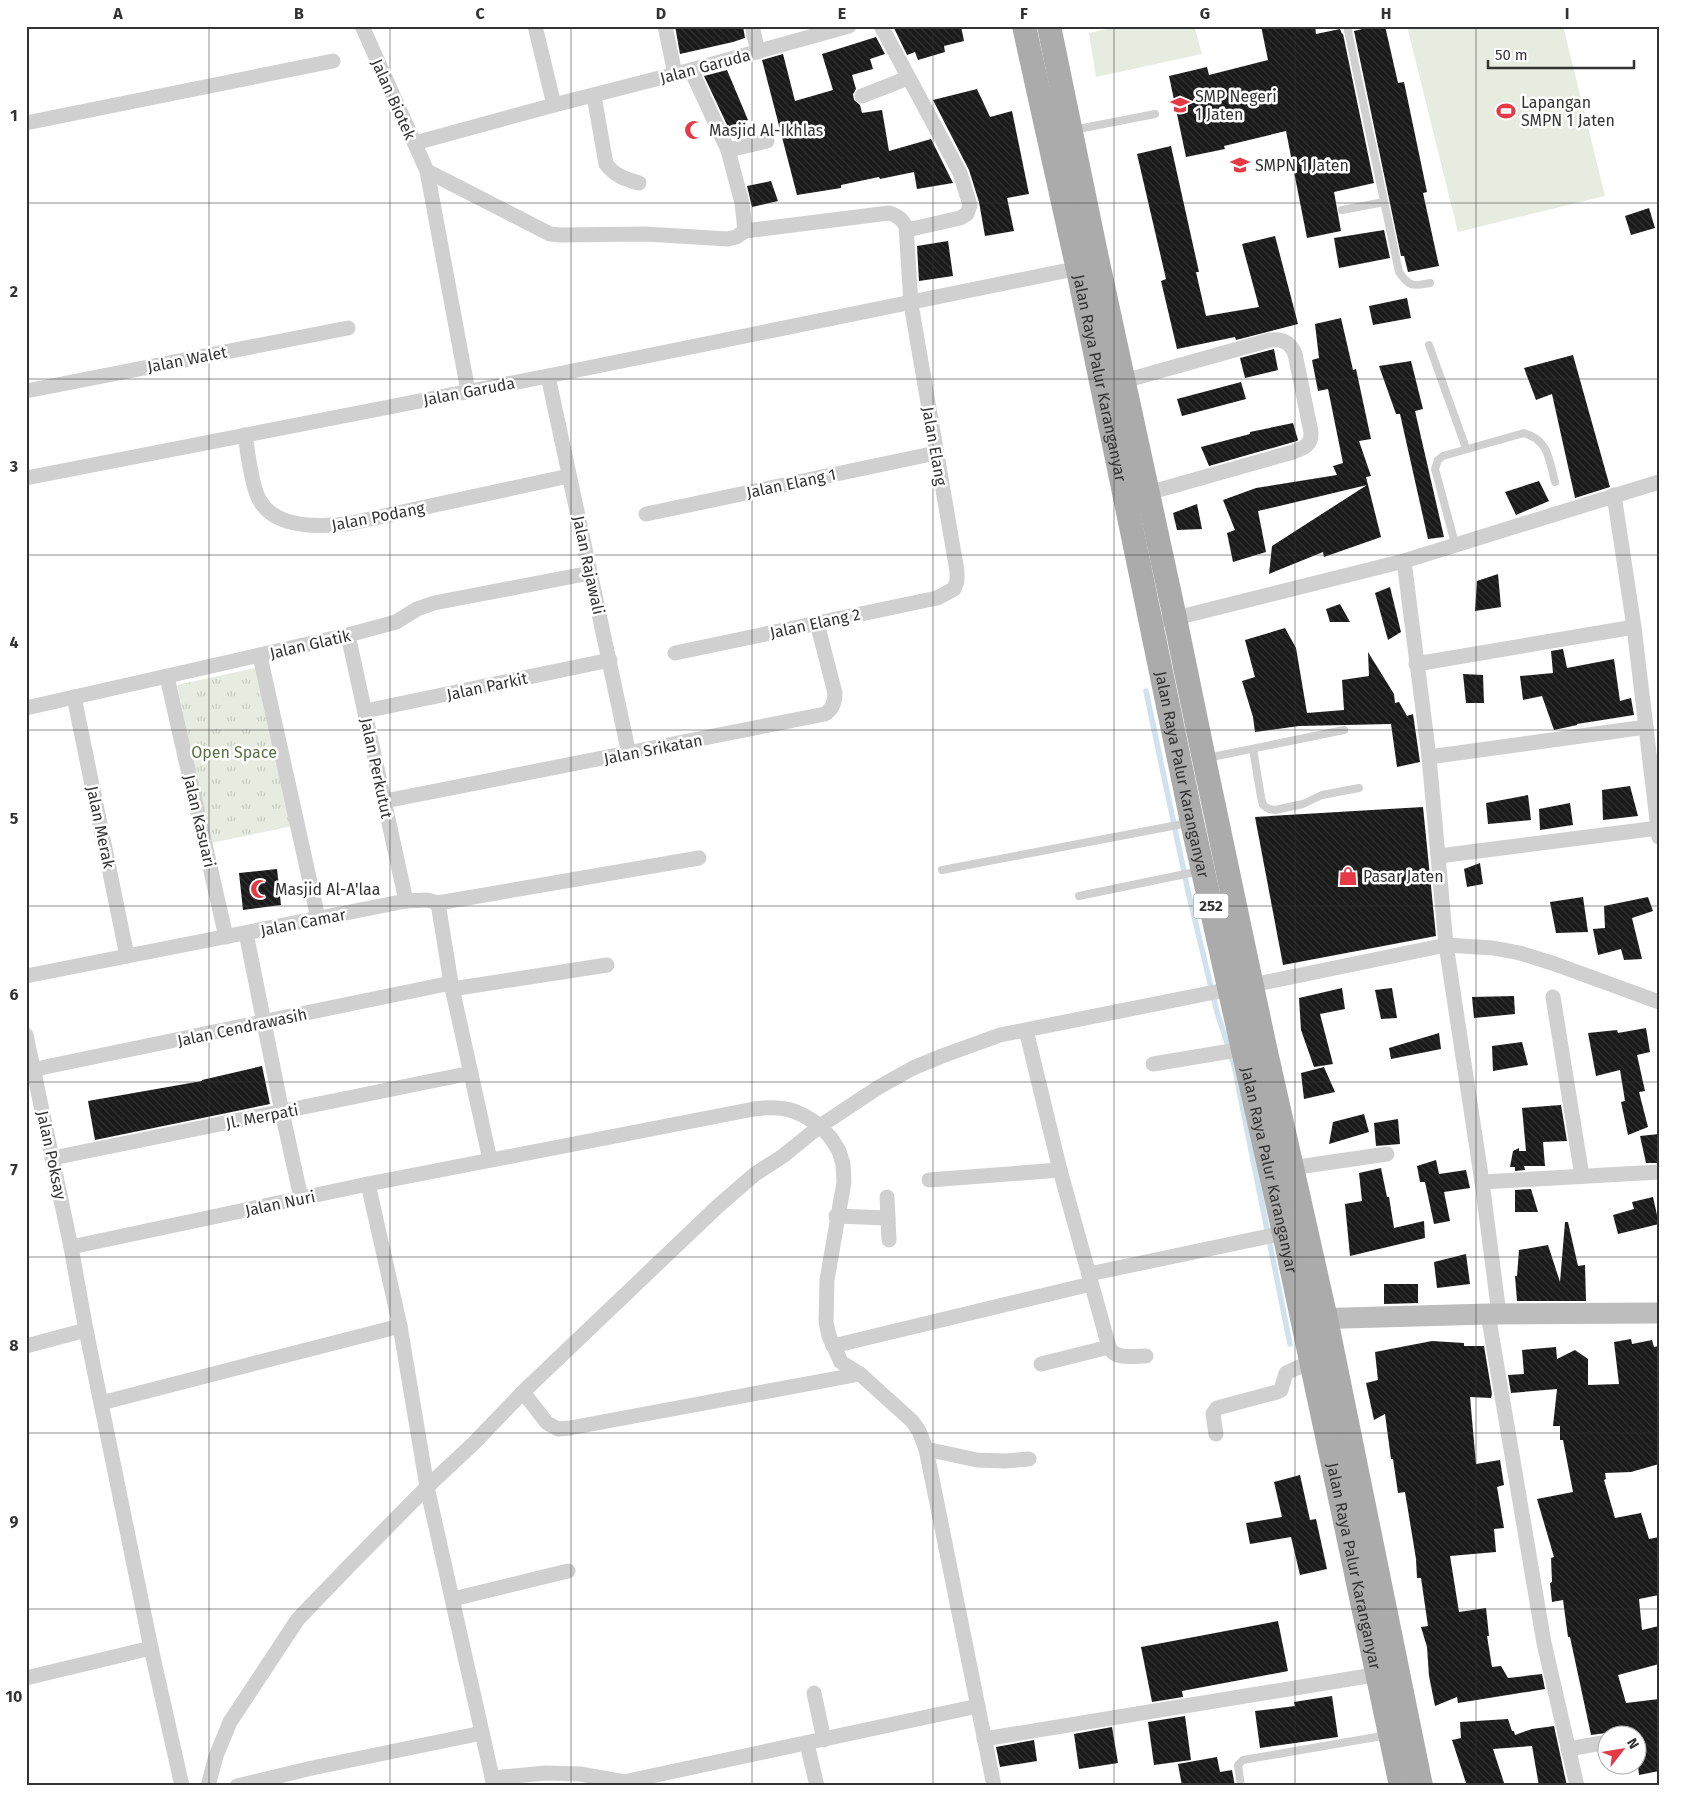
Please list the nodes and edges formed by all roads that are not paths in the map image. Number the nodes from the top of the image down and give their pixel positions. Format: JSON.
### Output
{"nodes":[{"id":1,"x":362,"y":26,"type":"edge"},
{"id":2,"x":535,"y":26,"type":"edge"},
{"id":3,"x":665,"y":26,"type":"edge"},
{"id":4,"x":752,"y":26,"type":"edge"},
{"id":5,"x":881,"y":26,"type":"edge"},
{"id":6,"x":1049,"y":26,"type":"edge"},
{"id":7,"x":1347,"y":26,"type":"edge"},
{"id":8,"x":846,"y":27,"type":"edge"},
{"id":9,"x":1030,"y":27,"type":"edge"},
{"id":10,"x":758,"y":52,"type":"junction"},
{"id":11,"x":333,"y":61,"type":"dead end"},
{"id":12,"x":691,"y":70,"type":"junction"},
{"id":13,"x":675,"y":74,"type":"junction"},
{"id":14,"x":908,"y":78,"type":"junction"},
{"id":15,"x":594,"y":96,"type":"junction"},
{"id":16,"x":862,"y":96,"type":"dead end"},
{"id":17,"x":554,"y":105,"type":"junction"},
{"id":18,"x":1155,"y":114,"type":"dead end"},
{"id":19,"x":26,"y":123,"type":"edge"},
{"id":20,"x":1060,"y":132,"type":"junction"},
{"id":21,"x":767,"y":141,"type":"dead end"},
{"id":22,"x":414,"y":143,"type":"junction"},
{"id":23,"x":728,"y":150,"type":"junction"},
{"id":24,"x":427,"y":171,"type":"junction"},
{"id":25,"x":639,"y":183,"type":"dead end"},
{"id":26,"x":1384,"y":202,"type":"junction"},
{"id":27,"x":1342,"y":210,"type":"dead end"},
{"id":28,"x":907,"y":230,"type":"junction"},
{"id":29,"x":744,"y":231,"type":"junction"},
{"id":30,"x":1088,"y":266,"type":"junction"},
{"id":31,"x":1430,"y":283,"type":"dead end"},
{"id":32,"x":911,"y":304,"type":"junction"},
{"id":33,"x":348,"y":328,"type":"dead end"},
{"id":34,"x":1430,"y":345,"type":"dead end"},
{"id":35,"x":548,"y":376,"type":"junction"},
{"id":36,"x":1124,"y":382,"type":"junction"},
{"id":37,"x":468,"y":391,"type":"junction"},
{"id":38,"x":26,"y":392,"type":"edge"},
{"id":39,"x":245,"y":435,"type":"junction"},
{"id":40,"x":1466,"y":448,"type":"junction"},
{"id":41,"x":936,"y":453,"type":"junction"},
{"id":42,"x":569,"y":476,"type":"junction"},
{"id":43,"x":26,"y":478,"type":"edge"},
{"id":44,"x":1555,"y":482,"type":"dead end"},
{"id":45,"x":1659,"y":482,"type":"edge"},
{"id":46,"x":1148,"y":493,"type":"junction"},
{"id":47,"x":1614,"y":495,"type":"junction"},
{"id":48,"x":646,"y":514,"type":"dead end"},
{"id":49,"x":1456,"y":546,"type":"junction"},
{"id":50,"x":1404,"y":561,"type":"junction"},
{"id":51,"x":590,"y":573,"type":"junction"},
{"id":52,"x":954,"y":589,"type":"joint"},
{"id":53,"x":1176,"y":618,"type":"junction"},
{"id":54,"x":817,"y":623,"type":"junction"},
{"id":55,"x":1152,"y":624,"type":"junction"},
{"id":56,"x":1634,"y":627,"type":"junction"},
{"id":57,"x":348,"y":635,"type":"junction"},
{"id":58,"x":675,"y":653,"type":"dead end"},
{"id":59,"x":260,"y":656,"type":"junction"},
{"id":60,"x":610,"y":660,"type":"junction"},
{"id":61,"x":1416,"y":664,"type":"junction"},
{"id":62,"x":167,"y":677,"type":"junction"},
{"id":63,"x":74,"y":697,"type":"junction"},
{"id":64,"x":26,"y":708,"type":"edge"},
{"id":65,"x":365,"y":711,"type":"junction"},
{"id":66,"x":1646,"y":727,"type":"junction"},
{"id":67,"x":1344,"y":730,"type":"dead end"},
{"id":68,"x":1253,"y":749,"type":"junction"},
{"id":69,"x":629,"y":754,"type":"junction"},
{"id":70,"x":1429,"y":757,"type":"junction"},
{"id":71,"x":1192,"y":762,"type":"junction"},
{"id":72,"x":1359,"y":788,"type":"dead end"},
{"id":73,"x":385,"y":801,"type":"junction"},
{"id":74,"x":1186,"y":823,"type":"junction"},
{"id":75,"x":1658,"y":832,"type":"edge"},
{"id":76,"x":1439,"y":856,"type":"junction"},
{"id":77,"x":699,"y":858,"type":"dead end"},
{"id":78,"x":942,"y":870,"type":"dead end"},
{"id":79,"x":1198,"y":872,"type":"junction"},
{"id":80,"x":1080,"y":896,"type":"dead end"},
{"id":81,"x":406,"y":901,"type":"junction"},
{"id":82,"x":438,"y":903,"type":"junction"},
{"id":83,"x":318,"y":918,"type":"junction"},
{"id":84,"x":246,"y":933,"type":"junction"},
{"id":85,"x":226,"y":936,"type":"junction"},
{"id":86,"x":1446,"y":944,"type":"junction"},
{"id":87,"x":127,"y":956,"type":"junction"},
{"id":88,"x":607,"y":965,"type":"dead end"},
{"id":89,"x":26,"y":976,"type":"edge"},
{"id":90,"x":452,"y":986,"type":"junction"},
{"id":91,"x":1226,"y":990,"type":"junction"},
{"id":92,"x":1553,"y":997,"type":"dead end"},
{"id":93,"x":1659,"y":1002,"type":"edge"},
{"id":94,"x":264,"y":1023,"type":"junction"},
{"id":95,"x":1026,"y":1030,"type":"junction"},
{"id":96,"x":26,"y":1034,"type":"edge"},
{"id":97,"x":1242,"y":1049,"type":"junction"},
{"id":98,"x":1153,"y":1064,"type":"dead end"},
{"id":99,"x":30,"y":1072,"type":"edge"},
{"id":100,"x":471,"y":1073,"type":"junction"},
{"id":101,"x":282,"y":1112,"type":"junction"},
{"id":102,"x":820,"y":1126,"type":"junction"},
{"id":103,"x":1387,"y":1154,"type":"dead end"},
{"id":104,"x":53,"y":1158,"type":"junction"},
{"id":105,"x":490,"y":1160,"type":"junction"},
{"id":106,"x":1291,"y":1168,"type":"junction"},
{"id":107,"x":1060,"y":1170,"type":"junction"},
{"id":108,"x":1659,"y":1172,"type":"edge"},
{"id":109,"x":1582,"y":1176,"type":"junction"},
{"id":110,"x":929,"y":1180,"type":"dead end"},
{"id":111,"x":1482,"y":1182,"type":"junction"},
{"id":112,"x":368,"y":1184,"type":"junction"},
{"id":113,"x":888,"y":1197,"type":"dead end"},
{"id":114,"x":301,"y":1198,"type":"junction"},
{"id":115,"x":836,"y":1216,"type":"junction"},
{"id":116,"x":888,"y":1218,"type":"junction"},
{"id":117,"x":1279,"y":1234,"type":"junction"},
{"id":118,"x":889,"y":1240,"type":"dead end"},
{"id":119,"x":71,"y":1247,"type":"junction"},
{"id":120,"x":1090,"y":1279,"type":"junction"},
{"id":121,"x":1659,"y":1313,"type":"edge"},
{"id":122,"x":1494,"y":1314,"type":"junction"},
{"id":123,"x":1326,"y":1319,"type":"junction"},
{"id":124,"x":1301,"y":1320,"type":"junction"},
{"id":125,"x":400,"y":1326,"type":"junction"},
{"id":126,"x":86,"y":1330,"type":"junction"},
{"id":127,"x":26,"y":1346,"type":"edge"},
{"id":128,"x":833,"y":1346,"type":"junction"},
{"id":129,"x":1109,"y":1347,"type":"junction"},
{"id":130,"x":1146,"y":1356,"type":"dead end"},
{"id":131,"x":1310,"y":1362,"type":"junction"},
{"id":132,"x":1041,"y":1364,"type":"dead end"},
{"id":133,"x":860,"y":1374,"type":"junction"},
{"id":134,"x":523,"y":1392,"type":"junction"},
{"id":135,"x":101,"y":1403,"type":"junction"},
{"id":136,"x":1216,"y":1434,"type":"dead end"},
{"id":137,"x":926,"y":1449,"type":"junction"},
{"id":138,"x":1029,"y":1459,"type":"dead end"},
{"id":139,"x":427,"y":1487,"type":"junction"},
{"id":140,"x":568,"y":1571,"type":"dead end"},
{"id":141,"x":452,"y":1599,"type":"junction"},
{"id":142,"x":151,"y":1648,"type":"junction"},
{"id":143,"x":1379,"y":1674,"type":"junction"},
{"id":144,"x":26,"y":1678,"type":"edge"},
{"id":145,"x":814,"y":1694,"type":"dead end"},
{"id":146,"x":978,"y":1706,"type":"junction"},
{"id":147,"x":482,"y":1733,"type":"junction"},
{"id":148,"x":1383,"y":1736,"type":"junction"},
{"id":149,"x":984,"y":1739,"type":"junction"},
{"id":150,"x":824,"y":1740,"type":"junction"},
{"id":151,"x":807,"y":1744,"type":"junction"},
{"id":152,"x":1598,"y":1744,"type":"edge"},
{"id":153,"x":1568,"y":1749,"type":"junction"},
{"id":154,"x":493,"y":1782,"type":"edge"},
{"id":155,"x":628,"y":1782,"type":"junction"},
{"id":156,"x":182,"y":1786,"type":"edge"},
{"id":157,"x":208,"y":1786,"type":"edge"},
{"id":158,"x":237,"y":1786,"type":"edge"},
{"id":159,"x":647,"y":1786,"type":"edge"},
{"id":160,"x":817,"y":1786,"type":"edge"},
{"id":161,"x":994,"y":1786,"type":"edge"},
{"id":162,"x":1241,"y":1786,"type":"edge"},
{"id":163,"x":1401,"y":1786,"type":"edge"},
{"id":164,"x":1421,"y":1786,"type":"edge"},
{"id":165,"x":1577,"y":1786,"type":"edge"}],
"edges":[{"from":1,"to":22,"type":"street","name":"Jalan Biotek"},
{"from":2,"to":17,"type":"street"},
{"from":3,"to":13,"type":"street"},
{"from":4,"to":10,"type":"street"},
{"from":5,"to":14,"type":"street"},
{"from":6,"to":20,"type":"main road","name":"Jalan Raya Palur Karanganyar","number":"252"},
{"from":7,"to":26,"type":"lane"},
{"from":8,"to":10,"type":"street","name":"Jalan Garuda"},
{"from":9,"to":20,"type":"main road","name":"Jalan Raya Palur Karanganyar","number":"252"},
{"from":10,"to":12,"type":"street","name":"Jalan Garuda"},
{"from":11,"to":19,"type":"street"},
{"from":12,"to":13,"type":"street","name":"Jalan Garuda"},
{"from":12,"to":23,"type":"street"},
{"from":13,"to":15,"type":"street","name":"Jalan Garuda"},
{"from":14,"to":16,"type":"street"},
{"from":14,"to":28,"type":"street"},
{"from":15,"to":17,"type":"street","name":"Jalan Garuda"},
{"from":15,"to":25,"type":"street"},
{"from":17,"to":22,"type":"street","name":"Jalan Garuda"},
{"from":18,"to":20,"type":"lane"},
{"from":20,"to":30,"type":"main road","name":"Jalan Raya Palur Karanganyar","number":"252"},
{"from":21,"to":23,"type":"street"},
{"from":22,"to":24,"type":"street","name":"Jalan Biotek"},
{"from":23,"to":29,"type":"street"},
{"from":24,"to":29,"type":"street"},
{"from":24,"to":37,"type":"street","name":"Jalan Biotek"},
{"from":26,"to":27,"type":"lane"},
{"from":26,"to":31,"type":"lane"},
{"from":28,"to":29,"type":"street"},
{"from":28,"to":32,"type":"street","name":"Jalan Elang"},
{"from":30,"to":32,"type":"street","name":"Jalan Garuda"},
{"from":30,"to":36,"type":"main road","name":"Jalan Raya Palur Karanganyar","number":"252"},
{"from":30,"to":55,"type":"main road","name":"Jalan Raya Palur Karanganyar","number":"252"},
{"from":32,"to":35,"type":"street","name":"Jalan Garuda"},
{"from":32,"to":41,"type":"street","name":"Jalan Elang"},
{"from":33,"to":38,"type":"street","name":"Jalan Walet"},
{"from":34,"to":40,"type":"lane"},
{"from":35,"to":37,"type":"street","name":"Jalan Garuda"},
{"from":35,"to":42,"type":"street","name":"Jalan Rajawali"},
{"from":36,"to":46,"type":"main road","name":"Jalan Raya Palur Karanganyar","number":"252"},
{"from":36,"to":46,"type":"street"},
{"from":37,"to":39,"type":"street","name":"Jalan Garuda"},
{"from":39,"to":42,"type":"street","name":"Jalan Podang"},
{"from":39,"to":43,"type":"street","name":"Jalan Garuda"},
{"from":40,"to":44,"type":"lane"},
{"from":40,"to":49,"type":"lane"},
{"from":41,"to":48,"type":"street","name":"Jalan Elang 1"},
{"from":41,"to":52,"type":"street","name":"Jalan Elang"},
{"from":42,"to":51,"type":"street","name":"Jalan Rajawali"},
{"from":45,"to":47,"type":"street"},
{"from":46,"to":53,"type":"main road","name":"Jalan Raya Palur Karanganyar","number":"252"},
{"from":47,"to":49,"type":"street"},
{"from":47,"to":56,"type":"street"},
{"from":49,"to":50,"type":"street"},
{"from":50,"to":53,"type":"street"},
{"from":50,"to":61,"type":"street"},
{"from":51,"to":57,"type":"street","name":"Jalan Glatik"},
{"from":51,"to":60,"type":"street","name":"Jalan Rajawali"},
{"from":52,"to":54,"type":"street","name":"Jalan Elang 2"},
{"from":53,"to":55,"type":"street"},
{"from":53,"to":71,"type":"main road","name":"Jalan Raya Palur Karanganyar","number":"252"},
{"from":54,"to":58,"type":"street","name":"Jalan Elang 2"},
{"from":54,"to":69,"type":"street","name":"Jalan Srikatan"},
{"from":55,"to":71,"type":"main road","name":"Jalan Raya Palur Karanganyar","number":"252"},
{"from":56,"to":61,"type":"street"},
{"from":56,"to":66,"type":"street"},
{"from":57,"to":59,"type":"street","name":"Jalan Glatik"},
{"from":57,"to":65,"type":"street","name":"Jalan Perkutut"},
{"from":59,"to":62,"type":"street","name":"Jalan Glatik"},
{"from":59,"to":83,"type":"street"},
{"from":60,"to":65,"type":"street","name":"Jalan Parkit"},
{"from":60,"to":69,"type":"street","name":"Jalan Rajawali"},
{"from":61,"to":70,"type":"street"},
{"from":62,"to":63,"type":"street","name":"Jalan Glatik"},
{"from":62,"to":85,"type":"street","name":"Jalan Kasuari"},
{"from":63,"to":64,"type":"street","name":"Jalan Glatik"},
{"from":63,"to":87,"type":"street","name":"Jalan Merak"},
{"from":65,"to":73,"type":"street","name":"Jalan Perkutut"},
{"from":66,"to":70,"type":"street"},
{"from":66,"to":75,"type":"street"},
{"from":67,"to":68,"type":"lane"},
{"from":68,"to":71,"type":"lane"},
{"from":68,"to":72,"type":"lane"},
{"from":69,"to":73,"type":"street","name":"Jalan Srikatan"},
{"from":70,"to":76,"type":"street"},
{"from":71,"to":74,"type":"main road","name":"Jalan Raya Palur Karanganyar","number":"252"},
{"from":71,"to":91,"type":"main road","name":"Jalan Raya Palur Karanganyar","number":"252"},
{"from":73,"to":81,"type":"street","name":"Jalan Perkutut"},
{"from":74,"to":78,"type":"lane"},
{"from":74,"to":79,"type":"main road","name":"Jalan Raya Palur Karanganyar","number":"252"},
{"from":75,"to":76,"type":"street"},
{"from":76,"to":86,"type":"street"},
{"from":77,"to":82,"type":"street","name":"Jalan Camar"},
{"from":79,"to":80,"type":"lane"},
{"from":79,"to":91,"type":"main road","name":"Jalan Raya Palur Karanganyar","number":"252"},
{"from":81,"to":82,"type":"street","name":"Jalan Camar"},
{"from":81,"to":83,"type":"street","name":"Jalan Camar"},
{"from":82,"to":90,"type":"street"},
{"from":83,"to":84,"type":"street","name":"Jalan Camar"},
{"from":84,"to":85,"type":"street","name":"Jalan Camar"},
{"from":84,"to":94,"type":"street"},
{"from":85,"to":87,"type":"street","name":"Jalan Camar"},
{"from":86,"to":91,"type":"street"},
{"from":86,"to":93,"type":"street"},
{"from":86,"to":111,"type":"street"},
{"from":87,"to":89,"type":"street","name":"Jalan Camar"},
{"from":88,"to":90,"type":"street","name":"Jalan Cendrawasih"},
{"from":90,"to":94,"type":"street","name":"Jalan Cendrawasih"},
{"from":90,"to":100,"type":"street"},
{"from":91,"to":95,"type":"street"},
{"from":91,"to":97,"type":"main road","name":"Jalan Raya Palur Karanganyar","number":"252"},
{"from":92,"to":109,"type":"street"},
{"from":94,"to":99,"type":"street","name":"Jalan Cendrawasih"},
{"from":94,"to":101,"type":"street"},
{"from":95,"to":102,"type":"street"},
{"from":95,"to":107,"type":"street"},
{"from":96,"to":99,"type":"street","name":"Jalan Poksay"},
{"from":97,"to":98,"type":"street"},
{"from":97,"to":106,"type":"main road","name":"Jalan Raya Palur Karanganyar","number":"252"},
{"from":97,"to":117,"type":"main road","name":"Jalan Raya Palur Karanganyar","number":"252"},
{"from":99,"to":104,"type":"street","name":"Jalan Poksay"},
{"from":100,"to":101,"type":"street","name":"Jl. Merpati"},
{"from":100,"to":105,"type":"street"},
{"from":101,"to":104,"type":"street","name":"Jl. Merpati"},
{"from":101,"to":114,"type":"street"},
{"from":102,"to":105,"type":"street","name":"Jalan Nuri"},
{"from":102,"to":115,"type":"street","name":"Jalan Nuri"},
{"from":102,"to":134,"type":"street"},
{"from":103,"to":106,"type":"street"},
{"from":104,"to":119,"type":"street","name":"Jalan Poksay"},
{"from":105,"to":112,"type":"street","name":"Jalan Nuri"},
{"from":106,"to":123,"type":"main road","name":"Jalan Raya Palur Karanganyar","number":"252"},
{"from":107,"to":110,"type":"street"},
{"from":107,"to":120,"type":"street"},
{"from":108,"to":109,"type":"street"},
{"from":109,"to":111,"type":"street"},
{"from":111,"to":122,"type":"street"},
{"from":112,"to":114,"type":"street","name":"Jalan Nuri"},
{"from":112,"to":125,"type":"street"},
{"from":113,"to":116,"type":"street"},
{"from":114,"to":119,"type":"street","name":"Jalan Nuri"},
{"from":115,"to":116,"type":"street"},
{"from":115,"to":128,"type":"street","name":"Jalan Nuri"},
{"from":116,"to":118,"type":"street"},
{"from":117,"to":120,"type":"street"},
{"from":117,"to":124,"type":"main road","name":"Jalan Raya Palur Karanganyar","number":"252"},
{"from":119,"to":126,"type":"street","name":"Jalan Poksay"},
{"from":120,"to":128,"type":"street"},
{"from":120,"to":129,"type":"street"},
{"from":121,"to":122,"type":"main road"},
{"from":122,"to":123,"type":"main road"},
{"from":122,"to":153,"type":"street"},
{"from":123,"to":124,"type":"main road"},
{"from":123,"to":143,"type":"main road","name":"Jalan Raya Palur Karanganyar","number":"252"},
{"from":124,"to":131,"type":"main road","name":"Jalan Raya Palur Karanganyar","number":"252"},
{"from":125,"to":135,"type":"street"},
{"from":125,"to":139,"type":"street"},
{"from":126,"to":127,"type":"street"},
{"from":126,"to":135,"type":"street","name":"Jalan Poksay"},
{"from":128,"to":133,"type":"street","name":"Jalan Nuri"},
{"from":129,"to":130,"type":"street"},
{"from":129,"to":132,"type":"street"},
{"from":131,"to":136,"type":"street"},
{"from":131,"to":143,"type":"main road","name":"Jalan Raya Palur Karanganyar","number":"252"},
{"from":133,"to":134,"type":"street"},
{"from":133,"to":137,"type":"street","name":"Jalan Nuri"},
{"from":134,"to":139,"type":"street"},
{"from":135,"to":142,"type":"street","name":"Jalan Poksay"},
{"from":137,"to":138,"type":"street"},
{"from":137,"to":146,"type":"street","name":"Jalan Nuri"},
{"from":139,"to":141,"type":"street"},
{"from":139,"to":157,"type":"street"},
{"from":140,"to":141,"type":"street"},
{"from":141,"to":147,"type":"street"},
{"from":142,"to":144,"type":"street"},
{"from":142,"to":156,"type":"street","name":"Jalan Poksay"},
{"from":143,"to":148,"type":"main road","name":"Jalan Raya Palur Karanganyar","number":"252"},
{"from":143,"to":149,"type":"street"},
{"from":143,"to":164,"type":"main road","name":"Jalan Raya Palur Karanganyar","number":"252"},
{"from":145,"to":150,"type":"street"},
{"from":146,"to":149,"type":"street","name":"Jalan Nuri"},
{"from":146,"to":150,"type":"street"},
{"from":147,"to":154,"type":"street"},
{"from":147,"to":158,"type":"street"},
{"from":148,"to":162,"type":"lane"},
{"from":148,"to":163,"type":"main road","name":"Jalan Raya Palur Karanganyar","number":"252"},
{"from":149,"to":161,"type":"street","name":"Jalan Nuri"},
{"from":150,"to":151,"type":"street"},
{"from":151,"to":155,"type":"street"},
{"from":151,"to":160,"type":"street"},
{"from":152,"to":153,"type":"street"},
{"from":153,"to":165,"type":"street"},
{"from":154,"to":155,"type":"street"},
{"from":155,"to":159,"type":"street"}]}
